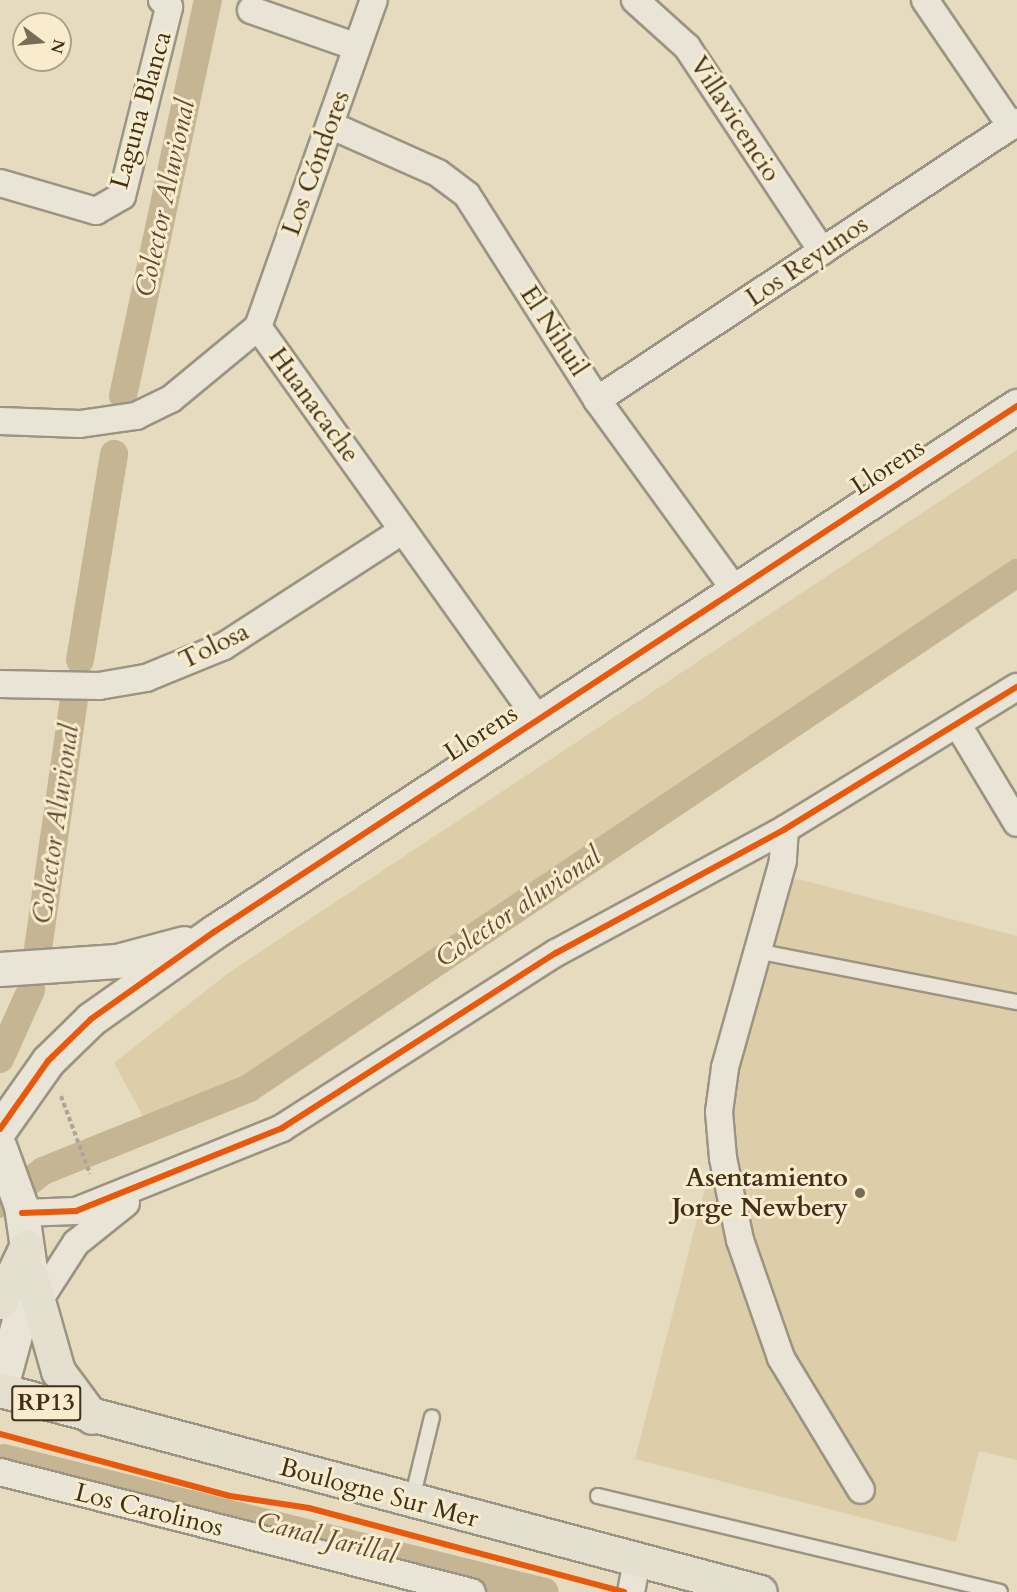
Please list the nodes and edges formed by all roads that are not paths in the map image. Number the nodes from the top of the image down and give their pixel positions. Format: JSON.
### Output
{"nodes":[{"id":1,"x":162,"y":0,"type":"edge"},
{"id":2,"x":374,"y":0,"type":"edge"},
{"id":3,"x":635,"y":0,"type":"edge"},
{"id":4,"x":926,"y":0,"type":"edge"},
{"id":5,"x":251,"y":10,"type":"dead end"},
{"id":6,"x":357,"y":47,"type":"junction"},
{"id":7,"x":1014,"y":124,"type":"edge"},
{"id":8,"x":330,"y":125,"type":"junction"},
{"id":9,"x":0,"y":183,"type":"edge"},
{"id":10,"x":822,"y":251,"type":"junction"},
{"id":11,"x":258,"y":327,"type":"junction"},
{"id":12,"x":597,"y":400,"type":"junction"},
{"id":13,"x":1017,"y":406,"type":"edge"},
{"id":14,"x":0,"y":421,"type":"edge"},
{"id":15,"x":403,"y":530,"type":"junction"},
{"id":16,"x":735,"y":590,"type":"junction"},
{"id":17,"x":0,"y":684,"type":"edge"},
{"id":18,"x":1017,"y":687,"type":"edge"},
{"id":19,"x":538,"y":718,"type":"junction"},
{"id":20,"x":958,"y":725,"type":"junction"},
{"id":21,"x":1017,"y":823,"type":"edge"},
{"id":22,"x":785,"y":829,"type":"junction"},
{"id":23,"x":214,"y":932,"type":"junction"},
{"id":24,"x":756,"y":951,"type":"junction"},
{"id":25,"x":3,"y":976,"type":"edge"},
{"id":26,"x":1017,"y":1002,"type":"edge"},
{"id":27,"x":1,"y":1145,"type":"edge"},
{"id":28,"x":167,"y":1177,"type":"junction"},
{"id":29,"x":21,"y":1210,"type":"junction"},
{"id":30,"x":32,"y":1275,"type":"junction"},
{"id":31,"x":0,"y":1302,"type":"edge"},
{"id":32,"x":0,"y":1390,"type":"edge"},
{"id":33,"x":92,"y":1417,"type":"junction"},
{"id":34,"x":432,"y":1417,"type":"dead end"},
{"id":35,"x":0,"y":1472,"type":"edge"},
{"id":36,"x":861,"y":1490,"type":"dead end"},
{"id":37,"x":598,"y":1496,"type":"dead end"},
{"id":38,"x":412,"y":1502,"type":"junction"},
{"id":39,"x":634,"y":1577,"type":"edge"},
{"id":40,"x":472,"y":1592,"type":"edge"},
{"id":41,"x":760,"y":1592,"type":"edge"},
{"id":42,"x":1000,"y":1592,"type":"edge"}],
"edges":[{"from":1,"to":9,"type":"street","name":"Laguna Blanca"},
{"from":2,"to":6,"type":"street","name":"Los Cóndores"},
{"from":3,"to":10,"type":"street","name":"Villavicencio"},
{"from":4,"to":7,"type":"street"},
{"from":5,"to":6,"type":"street"},
{"from":6,"to":8,"type":"street","name":"Los Cóndores"},
{"from":7,"to":10,"type":"street","name":"Los Reyunos"},
{"from":8,"to":11,"type":"street","name":"Los Cóndores"},
{"from":8,"to":12,"type":"street","name":"El Nihuil"},
{"from":10,"to":12,"type":"street","name":"Los Reyunos"},
{"from":11,"to":14,"type":"street","name":"Huanacache"},
{"from":11,"to":15,"type":"street","name":"Huanacache"},
{"from":12,"to":16,"type":"street","name":"El Nihuil"},
{"from":13,"to":16,"type":"street","name":"Llorens"},
{"from":15,"to":17,"type":"street","name":"Tolosa"},
{"from":15,"to":19,"type":"street","name":"Huanacache"},
{"from":16,"to":19,"type":"street","name":"Llorens"},
{"from":18,"to":20,"type":"street"},
{"from":19,"to":23,"type":"street","name":"Llorens"},
{"from":20,"to":21,"type":"street"},
{"from":20,"to":22,"type":"street"},
{"from":22,"to":24,"type":"street"},
{"from":22,"to":28,"type":"street"},
{"from":23,"to":25,"type":"street","name":"Llorens"},
{"from":23,"to":27,"type":"street","name":"Llorens"},
{"from":24,"to":26,"type":"lane"},
{"from":24,"to":36,"type":"street"},
{"from":27,"to":29,"type":"street"},
{"from":28,"to":29,"type":"street"},
{"from":28,"to":30,"type":"street"},
{"from":29,"to":30,"type":"street"},
{"from":30,"to":31,"type":"main road"},
{"from":30,"to":32,"type":"street"},
{"from":30,"to":33,"type":"main road"},
{"from":32,"to":33,"type":"main road","name":"Boulogne Sur Mer","number":"RP13"},
{"from":33,"to":38,"type":"main road","name":"Boulogne Sur Mer","number":"RP13"},
{"from":34,"to":38,"type":"lane"},
{"from":35,"to":40,"type":"street","name":"Los Carolinos"},
{"from":37,"to":42,"type":"lane"},
{"from":38,"to":39,"type":"main road","name":"Boulogne Sur Mer","number":"RP13"},
{"from":39,"to":41,"type":"main road","name":"Boulogne Sur Mer","number":"RP13"}]}
